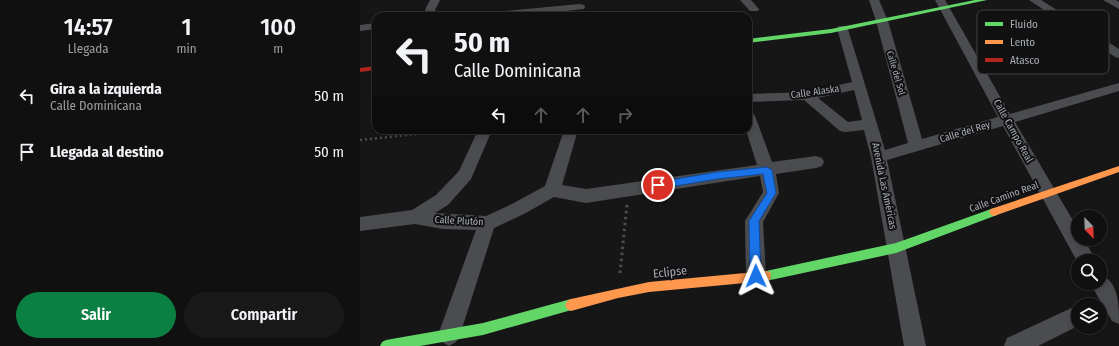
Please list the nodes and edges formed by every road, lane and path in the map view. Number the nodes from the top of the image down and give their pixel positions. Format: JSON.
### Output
{"nodes":[{"id":1,"x":446,"y":0,"type":"edge"},
{"id":2,"x":745,"y":0,"type":"edge"},
{"id":3,"x":874,"y":0,"type":"edge"},
{"id":4,"x":984,"y":0,"type":"edge"},
{"id":5,"x":1034,"y":0,"type":"edge"},
{"id":6,"x":1108,"y":0,"type":"edge"},
{"id":7,"x":434,"y":2,"type":"edge"},
{"id":8,"x":941,"y":3,"type":"edge"},
{"id":9,"x":1119,"y":6,"type":"edge"},
{"id":10,"x":579,"y":8,"type":"edge"},
{"id":11,"x":754,"y":9,"type":"dead end"},
{"id":12,"x":1050,"y":10,"type":"edge"},
{"id":13,"x":431,"y":12,"type":"edge"},
{"id":14,"x":532,"y":12,"type":"edge"},
{"id":15,"x":880,"y":17,"type":"junction"},
{"id":16,"x":372,"y":26,"type":"edge"},
{"id":17,"x":360,"y":28,"type":"edge"},
{"id":18,"x":843,"y":28,"type":"junction"},
{"id":19,"x":816,"y":30,"type":"junction"},
{"id":20,"x":752,"y":34,"type":"edge"},
{"id":21,"x":752,"y":40,"type":"edge"},
{"id":22,"x":1109,"y":48,"type":"edge"},
{"id":23,"x":1119,"y":54,"type":"edge"},
{"id":24,"x":977,"y":67,"type":"edge"},
{"id":25,"x":372,"y":68,"type":"edge"},
{"id":26,"x":360,"y":70,"type":"edge"},
{"id":27,"x":981,"y":74,"type":"edge"},
{"id":28,"x":372,"y":77,"type":"edge"},
{"id":29,"x":360,"y":78,"type":"edge"},
{"id":30,"x":858,"y":85,"type":"junction"},
{"id":31,"x":1119,"y":87,"type":"edge"},
{"id":32,"x":807,"y":96,"type":"junction"},
{"id":33,"x":752,"y":98,"type":"edge"},
{"id":34,"x":1006,"y":119,"type":"junction"},
{"id":35,"x":869,"y":124,"type":"junction"},
{"id":36,"x":752,"y":127,"type":"edge"},
{"id":37,"x":417,"y":134,"type":"edge"},
{"id":38,"x":484,"y":134,"type":"edge"},
{"id":39,"x":570,"y":134,"type":"edge"},
{"id":40,"x":360,"y":140,"type":"edge"},
{"id":41,"x":917,"y":146,"type":"junction"},
{"id":42,"x":879,"y":157,"type":"junction"},
{"id":43,"x":816,"y":162,"type":"dead end"},
{"id":44,"x":1119,"y":169,"type":"edge"},
{"id":45,"x":767,"y":170,"type":"junction"},
{"id":46,"x":552,"y":190,"type":"junction"},
{"id":47,"x":629,"y":190,"type":"junction"},
{"id":48,"x":1048,"y":193,"type":"junction"},
{"id":49,"x":415,"y":217,"type":"junction"},
{"id":50,"x":360,"y":224,"type":"edge"},
{"id":51,"x":487,"y":224,"type":"junction"},
{"id":52,"x":896,"y":248,"type":"junction"},
{"id":53,"x":1083,"y":254,"type":"edge"},
{"id":54,"x":756,"y":276,"type":"junction"},
{"id":55,"x":618,"y":293,"type":"junction"},
{"id":56,"x":1071,"y":318,"type":"edge"},
{"id":57,"x":449,"y":335,"type":"junction"},
{"id":58,"x":386,"y":346,"type":"edge"},
{"id":59,"x":915,"y":346,"type":"edge"},
{"id":60,"x":1015,"y":346,"type":"edge"}],
"edges":[{"from":1,"to":7,"type":"street"},
{"from":2,"to":11,"type":"street"},
{"from":3,"to":15,"type":"street","name":"Calle del Sol"},
{"from":4,"to":8,"type":"street"},
{"from":5,"to":12,"type":"street"},
{"from":6,"to":9,"type":"street"},
{"from":7,"to":13,"type":"street"},
{"from":8,"to":15,"type":"street"},
{"from":8,"to":24,"type":"street","name":"Calle Campo Real"},
{"from":10,"to":14,"type":"street"},
{"from":15,"to":18,"type":"street"},
{"from":15,"to":19,"type":"street"},
{"from":15,"to":41,"type":"street","name":"Calle del Sol"},
{"from":16,"to":17,"type":"street"},
{"from":18,"to":19,"type":"street"},
{"from":18,"to":30,"type":"street","name":"Avenida Las Américas"},
{"from":19,"to":20,"type":"street"},
{"from":19,"to":21,"type":"street"},
{"from":22,"to":23,"type":"street"},
{"from":25,"to":26,"type":"street"},
{"from":27,"to":34,"type":"street","name":"Calle Campo Real"},
{"from":28,"to":29,"type":"street"},
{"from":30,"to":32,"type":"street","name":"Calle Alaska"},
{"from":30,"to":35,"type":"street","name":"Avenida Las Américas"},
{"from":31,"to":34,"type":"street","name":"Calle del Rey"},
{"from":32,"to":33,"type":"street","name":"Calle Alaska"},
{"from":32,"to":35,"type":"street"},
{"from":34,"to":41,"type":"street","name":"Calle del Rey"},
{"from":34,"to":48,"type":"street","name":"Calle Campo Real"},
{"from":35,"to":42,"type":"street","name":"Avenida Las Américas"},
{"from":36,"to":45,"type":"street"},
{"from":37,"to":40,"type":"path"},
{"from":38,"to":49,"type":"street"},
{"from":39,"to":46,"type":"street"},
{"from":41,"to":42,"type":"street","name":"Calle del Rey"},
{"from":42,"to":52,"type":"street","name":"Avenida Las Américas"},
{"from":43,"to":45,"type":"street"},
{"from":44,"to":48,"type":"street","name":"Calle Camino Real"},
{"from":45,"to":47,"type":"street"},
{"from":45,"to":54,"type":"street"},
{"from":46,"to":47,"type":"street"},
{"from":46,"to":51,"type":"street","name":"Calle Plutón"},
{"from":47,"to":55,"type":"path"},
{"from":48,"to":52,"type":"street","name":"Calle Camino Real"},
{"from":48,"to":53,"type":"street","name":"Calle Campo Real"},
{"from":49,"to":50,"type":"street","name":"Calle Plutón"},
{"from":49,"to":51,"type":"street","name":"Calle Plutón"},
{"from":51,"to":57,"type":"street"},
{"from":52,"to":54,"type":"street","name":"Eclipse"},
{"from":52,"to":59,"type":"street","name":"Avenida Las Américas"},
{"from":54,"to":55,"type":"street","name":"Eclipse"},
{"from":55,"to":57,"type":"street","name":"Eclipse"},
{"from":56,"to":60,"type":"street"},
{"from":57,"to":58,"type":"street","name":"Eclipse"}]}
